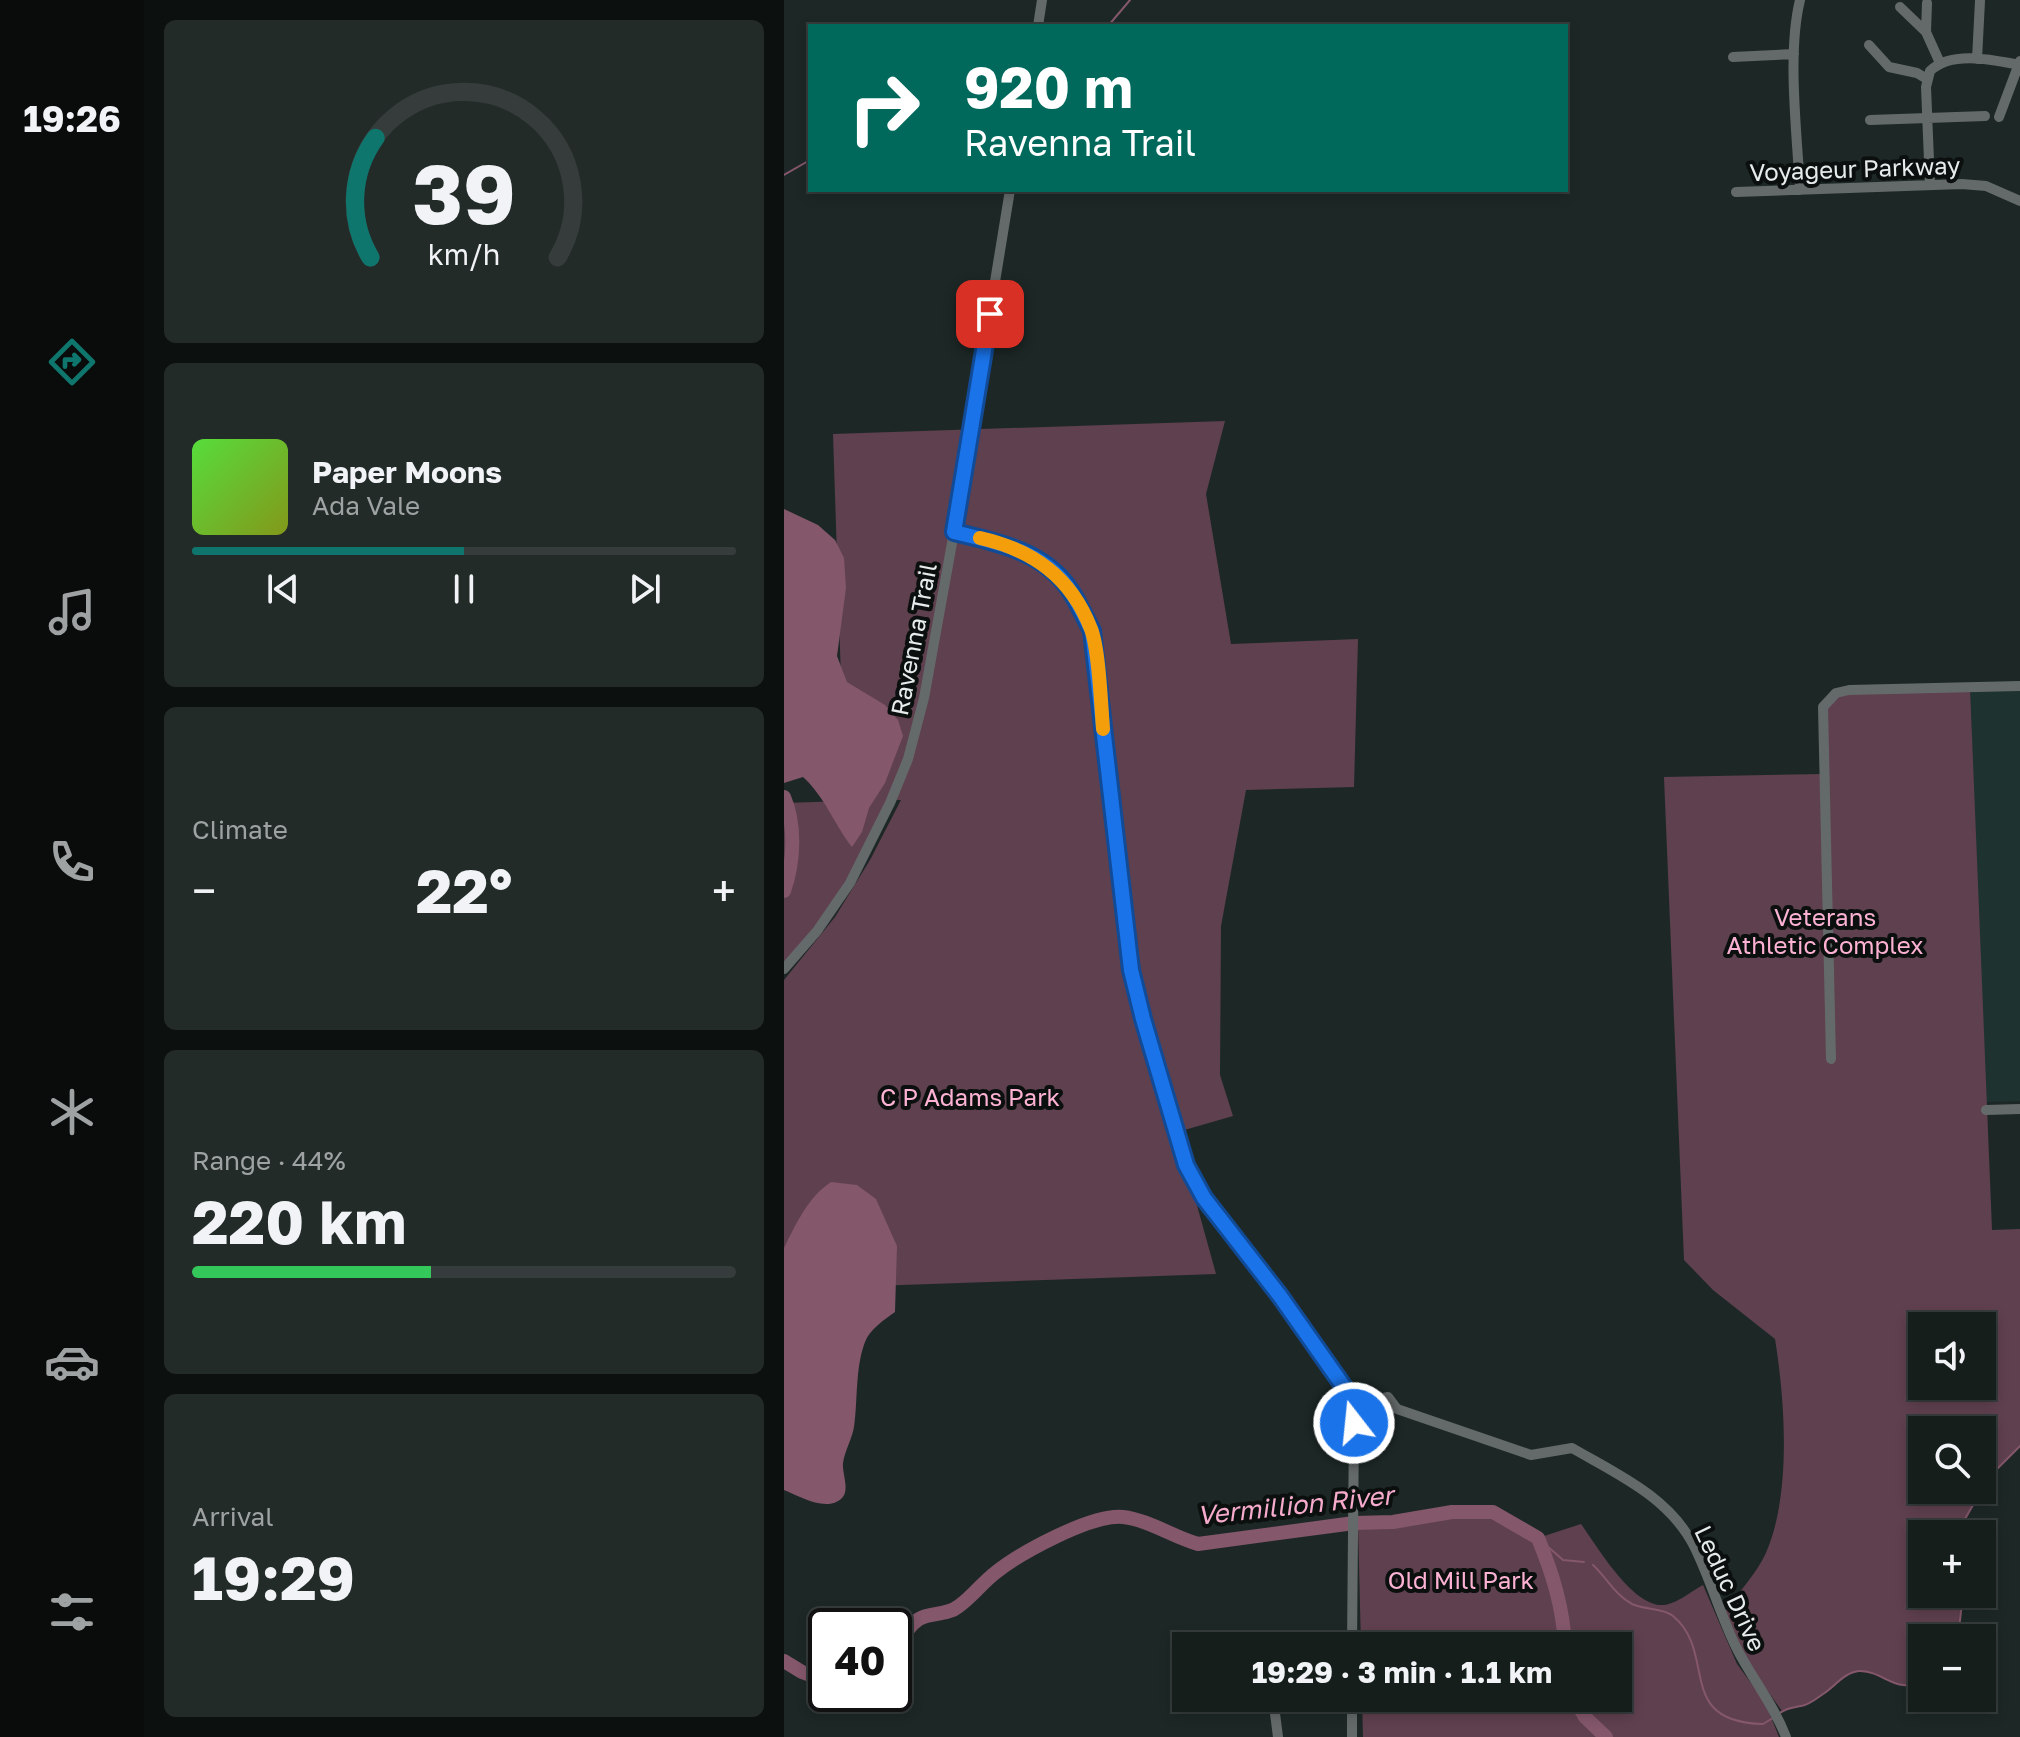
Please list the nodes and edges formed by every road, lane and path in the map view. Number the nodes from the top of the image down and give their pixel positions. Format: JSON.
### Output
{"nodes":[{"id":1,"x":1042,"y":0,"type":"edge"},
{"id":2,"x":1800,"y":0,"type":"edge"},
{"id":3,"x":1980,"y":1,"type":"edge"},
{"id":4,"x":1927,"y":3,"type":"dead end"},
{"id":5,"x":1900,"y":7,"type":"dead end"},
{"id":6,"x":1038,"y":24,"type":"edge"},
{"id":7,"x":1926,"y":32,"type":"junction"},
{"id":8,"x":1869,"y":45,"type":"dead end"},
{"id":9,"x":1794,"y":54,"type":"junction"},
{"id":10,"x":1733,"y":57,"type":"dead end"},
{"id":11,"x":1977,"y":59,"type":"junction"},
{"id":12,"x":1940,"y":63,"type":"junction"},
{"id":13,"x":2020,"y":64,"type":"edge"},
{"id":14,"x":1927,"y":79,"type":"junction"},
{"id":15,"x":1985,"y":116,"type":"dead end"},
{"id":16,"x":1999,"y":117,"type":"dead end"},
{"id":17,"x":1927,"y":118,"type":"junction"},
{"id":18,"x":1870,"y":120,"type":"dead end"},
{"id":19,"x":1930,"y":185,"type":"junction"},
{"id":20,"x":1800,"y":190,"type":"junction"},
{"id":21,"x":1010,"y":192,"type":"edge"},
{"id":22,"x":1736,"y":192,"type":"dead end"},
{"id":23,"x":2020,"y":201,"type":"edge"},
{"id":24,"x":954,"y":532,"type":"junction"},
{"id":25,"x":2020,"y":686,"type":"edge"},
{"id":26,"x":784,"y":969,"type":"edge"},
{"id":27,"x":1831,"y":1059,"type":"dead end"},
{"id":28,"x":2020,"y":1109,"type":"edge"},
{"id":29,"x":1986,"y":1110,"type":"dead end"},
{"id":30,"x":1352,"y":1405,"type":"junction"},
{"id":31,"x":1352,"y":1632,"type":"edge"},
{"id":32,"x":1275,"y":1712,"type":"edge"},
{"id":33,"x":1352,"y":1712,"type":"edge"},
{"id":34,"x":1278,"y":1737,"type":"edge"},
{"id":35,"x":1352,"y":1737,"type":"edge"},
{"id":36,"x":1786,"y":1737,"type":"edge"}],
"edges":[{"from":1,"to":6,"type":"street"},
{"from":2,"to":9,"type":"street"},
{"from":3,"to":11,"type":"street"},
{"from":4,"to":7,"type":"street"},
{"from":5,"to":7,"type":"street"},
{"from":7,"to":12,"type":"street"},
{"from":8,"to":14,"type":"street"},
{"from":9,"to":10,"type":"street"},
{"from":9,"to":20,"type":"street"},
{"from":11,"to":12,"type":"street"},
{"from":11,"to":13,"type":"street"},
{"from":12,"to":14,"type":"street"},
{"from":13,"to":16,"type":"street"},
{"from":14,"to":17,"type":"street"},
{"from":15,"to":17,"type":"street"},
{"from":17,"to":18,"type":"street"},
{"from":17,"to":19,"type":"street"},
{"from":19,"to":20,"type":"street","name":"Voyageur Parkway"},
{"from":19,"to":23,"type":"street","name":"Voyageur Parkway"},
{"from":20,"to":22,"type":"street","name":"Voyageur Parkway"},
{"from":21,"to":24,"type":"street","name":"Ravenna Trail"},
{"from":24,"to":26,"type":"street","name":"Ravenna Trail"},
{"from":24,"to":30,"type":"street"},
{"from":25,"to":27,"type":"street"},
{"from":28,"to":29,"type":"street"},
{"from":30,"to":31,"type":"street"},
{"from":30,"to":36,"type":"street","name":"Leduc Drive"},
{"from":32,"to":34,"type":"street"},
{"from":33,"to":35,"type":"street"}]}
